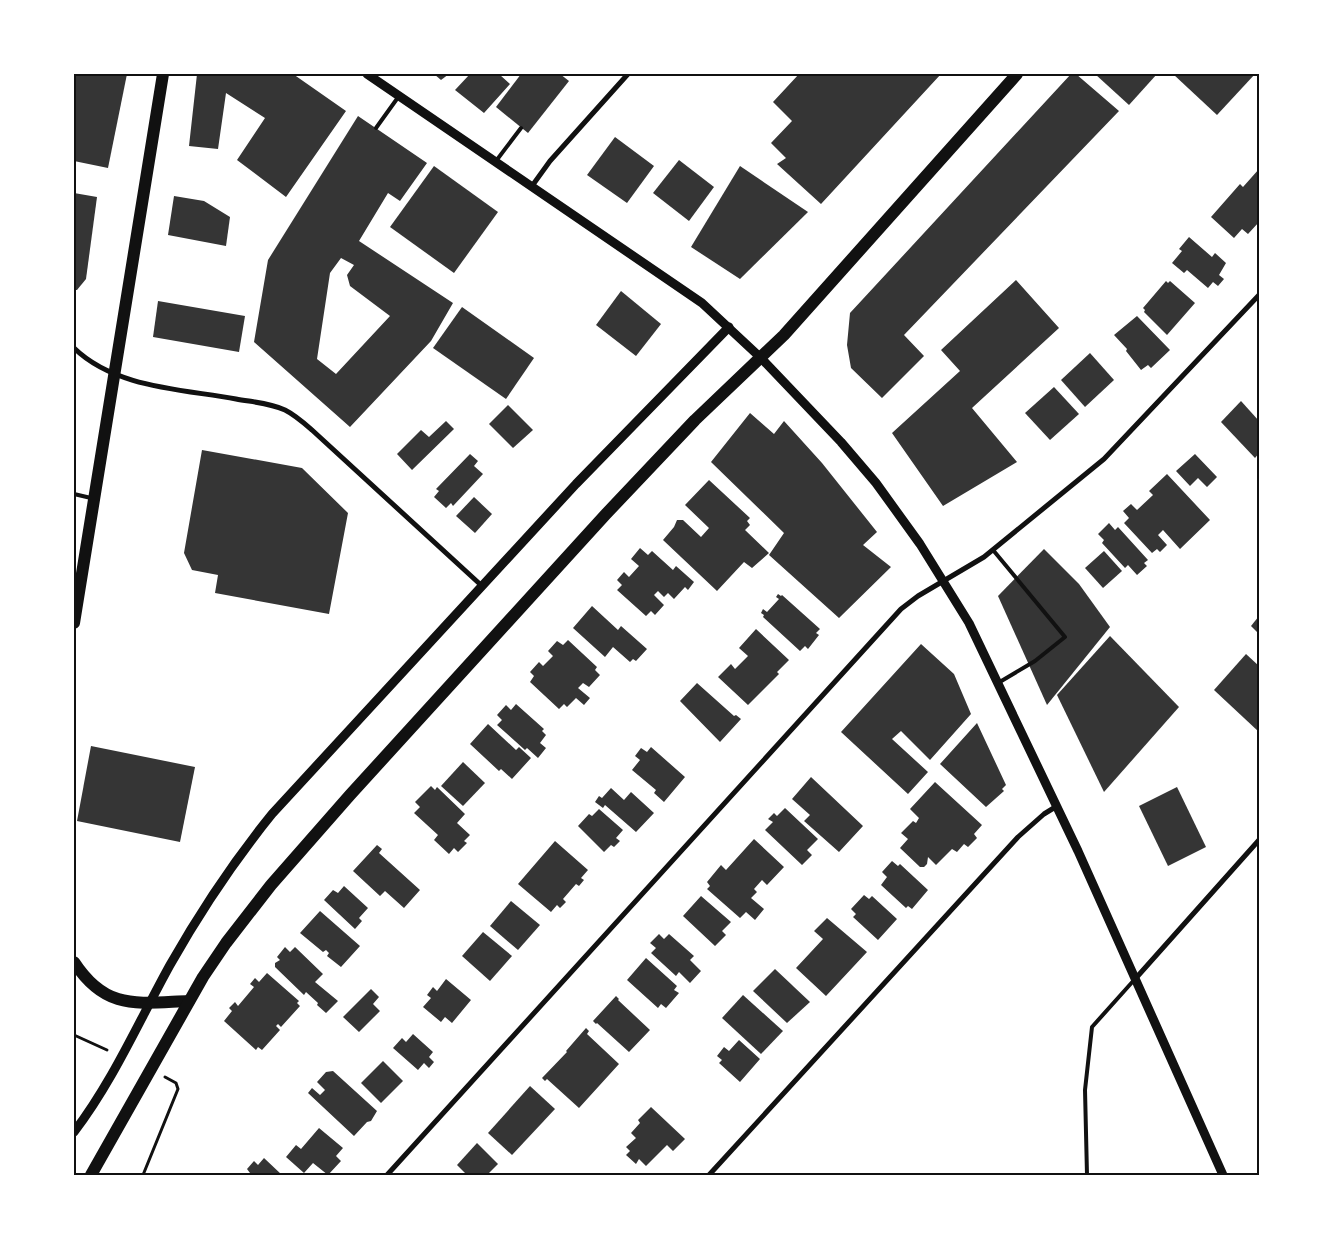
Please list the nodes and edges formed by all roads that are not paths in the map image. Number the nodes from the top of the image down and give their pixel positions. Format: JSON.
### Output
{"nodes":[{"id":1,"x":164,"y":74,"type":"edge"},
{"id":2,"x":367,"y":74,"type":"edge"},
{"id":3,"x":628,"y":74,"type":"edge"},
{"id":4,"x":1017,"y":74,"type":"edge"},
{"id":5,"x":399,"y":96,"type":"junction"},
{"id":6,"x":376,"y":128,"type":"dead end"},
{"id":7,"x":521,"y":128,"type":"dead end"},
{"id":8,"x":496,"y":161,"type":"junction"},
{"id":9,"x":532,"y":186,"type":"junction"},
{"id":10,"x":1259,"y":295,"type":"edge"},
{"id":11,"x":729,"y":327,"type":"junction"},
{"id":12,"x":74,"y":348,"type":"edge"},
{"id":13,"x":760,"y":358,"type":"junction"},
{"id":14,"x":114,"y":373,"type":"junction"},
{"id":15,"x":74,"y":494,"type":"edge"},
{"id":16,"x":94,"y":499,"type":"junction"},
{"id":17,"x":993,"y":550,"type":"junction"},
{"id":18,"x":944,"y":582,"type":"junction"},
{"id":19,"x":482,"y":586,"type":"junction"},
{"id":20,"x":74,"y":623,"type":"edge"},
{"id":21,"x":998,"y":682,"type":"junction"},
{"id":22,"x":1057,"y":806,"type":"junction"},
{"id":23,"x":1259,"y":840,"type":"edge"},
{"id":24,"x":74,"y":962,"type":"edge"},
{"id":25,"x":1136,"y":978,"type":"junction"},
{"id":26,"x":189,"y":1001,"type":"junction"},
{"id":27,"x":150,"y":1003,"type":"junction"},
{"id":28,"x":74,"y":1132,"type":"edge"},
{"id":29,"x":91,"y":1175,"type":"edge"},
{"id":30,"x":387,"y":1175,"type":"edge"},
{"id":31,"x":709,"y":1175,"type":"edge"},
{"id":32,"x":1087,"y":1175,"type":"edge"},
{"id":33,"x":1223,"y":1175,"type":"edge"}],
"edges":[{"from":1,"to":14,"type":"main road"},
{"from":2,"to":5,"type":"street"},
{"from":3,"to":9,"type":"street"},
{"from":4,"to":13,"type":"main road"},
{"from":5,"to":6,"type":"lane"},
{"from":5,"to":8,"type":"street"},
{"from":7,"to":8,"type":"lane"},
{"from":8,"to":9,"type":"street"},
{"from":9,"to":11,"type":"street"},
{"from":10,"to":17,"type":"street"},
{"from":11,"to":13,"type":"street"},
{"from":11,"to":19,"type":"street"},
{"from":12,"to":14,"type":"street"},
{"from":13,"to":18,"type":"street"},
{"from":13,"to":26,"type":"main road"},
{"from":14,"to":16,"type":"main road"},
{"from":14,"to":19,"type":"street"},
{"from":15,"to":16,"type":"lane"},
{"from":16,"to":20,"type":"main road"},
{"from":17,"to":18,"type":"street"},
{"from":17,"to":21,"type":"lane"},
{"from":18,"to":21,"type":"street"},
{"from":18,"to":30,"type":"street"},
{"from":19,"to":27,"type":"street"},
{"from":21,"to":22,"type":"street"},
{"from":22,"to":25,"type":"street"},
{"from":22,"to":31,"type":"street"},
{"from":23,"to":25,"type":"street"},
{"from":24,"to":27,"type":"main road"},
{"from":25,"to":32,"type":"lane"},
{"from":25,"to":33,"type":"street"},
{"from":26,"to":27,"type":"main road"},
{"from":26,"to":29,"type":"main road"},
{"from":27,"to":28,"type":"street"}]}
